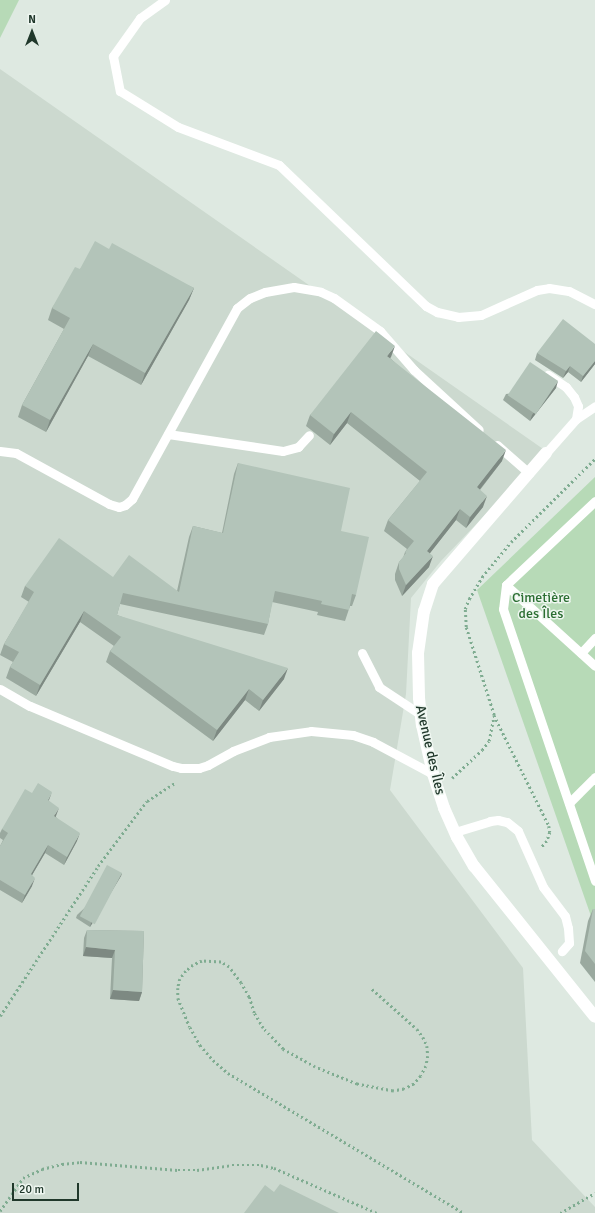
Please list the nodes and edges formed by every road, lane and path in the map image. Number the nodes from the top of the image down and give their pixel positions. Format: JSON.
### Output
{"nodes":[{"id":1,"x":165,"y":0,"type":"edge"},
{"id":2,"x":595,"y":304,"type":"edge"},
{"id":3,"x":537,"y":368,"type":"edge"},
{"id":4,"x":595,"y":406,"type":"edge"},
{"id":5,"x":576,"y":419,"type":"junction"},
{"id":6,"x":168,"y":434,"type":"junction"},
{"id":7,"x":309,"y":435,"type":"dead end"},
{"id":8,"x":0,"y":451,"type":"edge"},
{"id":9,"x":546,"y":453,"type":"joint"},
{"id":10,"x":530,"y":473,"type":"junction"},
{"id":11,"x":594,"y":503,"type":"edge"},
{"id":12,"x":506,"y":585,"type":"junction"},
{"id":13,"x":595,"y":638,"type":"edge"},
{"id":14,"x":362,"y":653,"type":"dead end"},
{"id":15,"x":580,"y":653,"type":"junction"},
{"id":16,"x":595,"y":666,"type":"edge"},
{"id":17,"x":0,"y":689,"type":"edge"},
{"id":18,"x":420,"y":714,"type":"junction"},
{"id":19,"x":494,"y":715,"type":"dead end"},
{"id":20,"x":199,"y":768,"type":"junction"},
{"id":21,"x":433,"y":774,"type":"junction"},
{"id":22,"x":595,"y":777,"type":"edge"},
{"id":23,"x":568,"y":803,"type":"junction"},
{"id":24,"x":455,"y":832,"type":"junction"},
{"id":25,"x":528,"y":852,"type":"junction"},
{"id":26,"x":595,"y":881,"type":"edge"},
{"id":27,"x":562,"y":951,"type":"dead end"},
{"id":28,"x":372,"y":989,"type":"dead end"},
{"id":29,"x":0,"y":1016,"type":"edge"},
{"id":30,"x":595,"y":1017,"type":"edge"},
{"id":31,"x":595,"y":1193,"type":"edge"},
{"id":32,"x":0,"y":1211,"type":"edge"},
{"id":33,"x":377,"y":1213,"type":"edge"},
{"id":34,"x":464,"y":1213,"type":"edge"},
{"id":35,"x":560,"y":1213,"type":"edge"}],
"edges":[{"from":1,"to":2,"type":"lane"},
{"from":3,"to":5,"type":"lane"},
{"from":4,"to":5,"type":"lane"},
{"from":5,"to":9,"type":"lane"},
{"from":6,"to":7,"type":"lane"},
{"from":6,"to":8,"type":"lane"},
{"from":6,"to":10,"type":"lane"},
{"from":9,"to":10,"type":"street","name":"Avenue des Îles"},
{"from":10,"to":18,"type":"street","name":"Avenue des Îles"},
{"from":11,"to":12,"type":"lane"},
{"from":12,"to":15,"type":"lane"},
{"from":12,"to":23,"type":"lane"},
{"from":13,"to":15,"type":"lane"},
{"from":14,"to":18,"type":"lane"},
{"from":15,"to":16,"type":"lane"},
{"from":17,"to":20,"type":"lane"},
{"from":18,"to":21,"type":"street","name":"Avenue des Îles"},
{"from":19,"to":25,"type":"path"},
{"from":20,"to":21,"type":"lane"},
{"from":20,"to":29,"type":"path"},
{"from":21,"to":24,"type":"street","name":"Avenue des Îles"},
{"from":22,"to":23,"type":"lane"},
{"from":23,"to":26,"type":"lane"},
{"from":24,"to":25,"type":"lane"},
{"from":24,"to":30,"type":"street","name":"Avenue des Îles"},
{"from":25,"to":27,"type":"lane"},
{"from":28,"to":34,"type":"path"},
{"from":31,"to":35,"type":"path"},
{"from":32,"to":33,"type":"path"}]}
